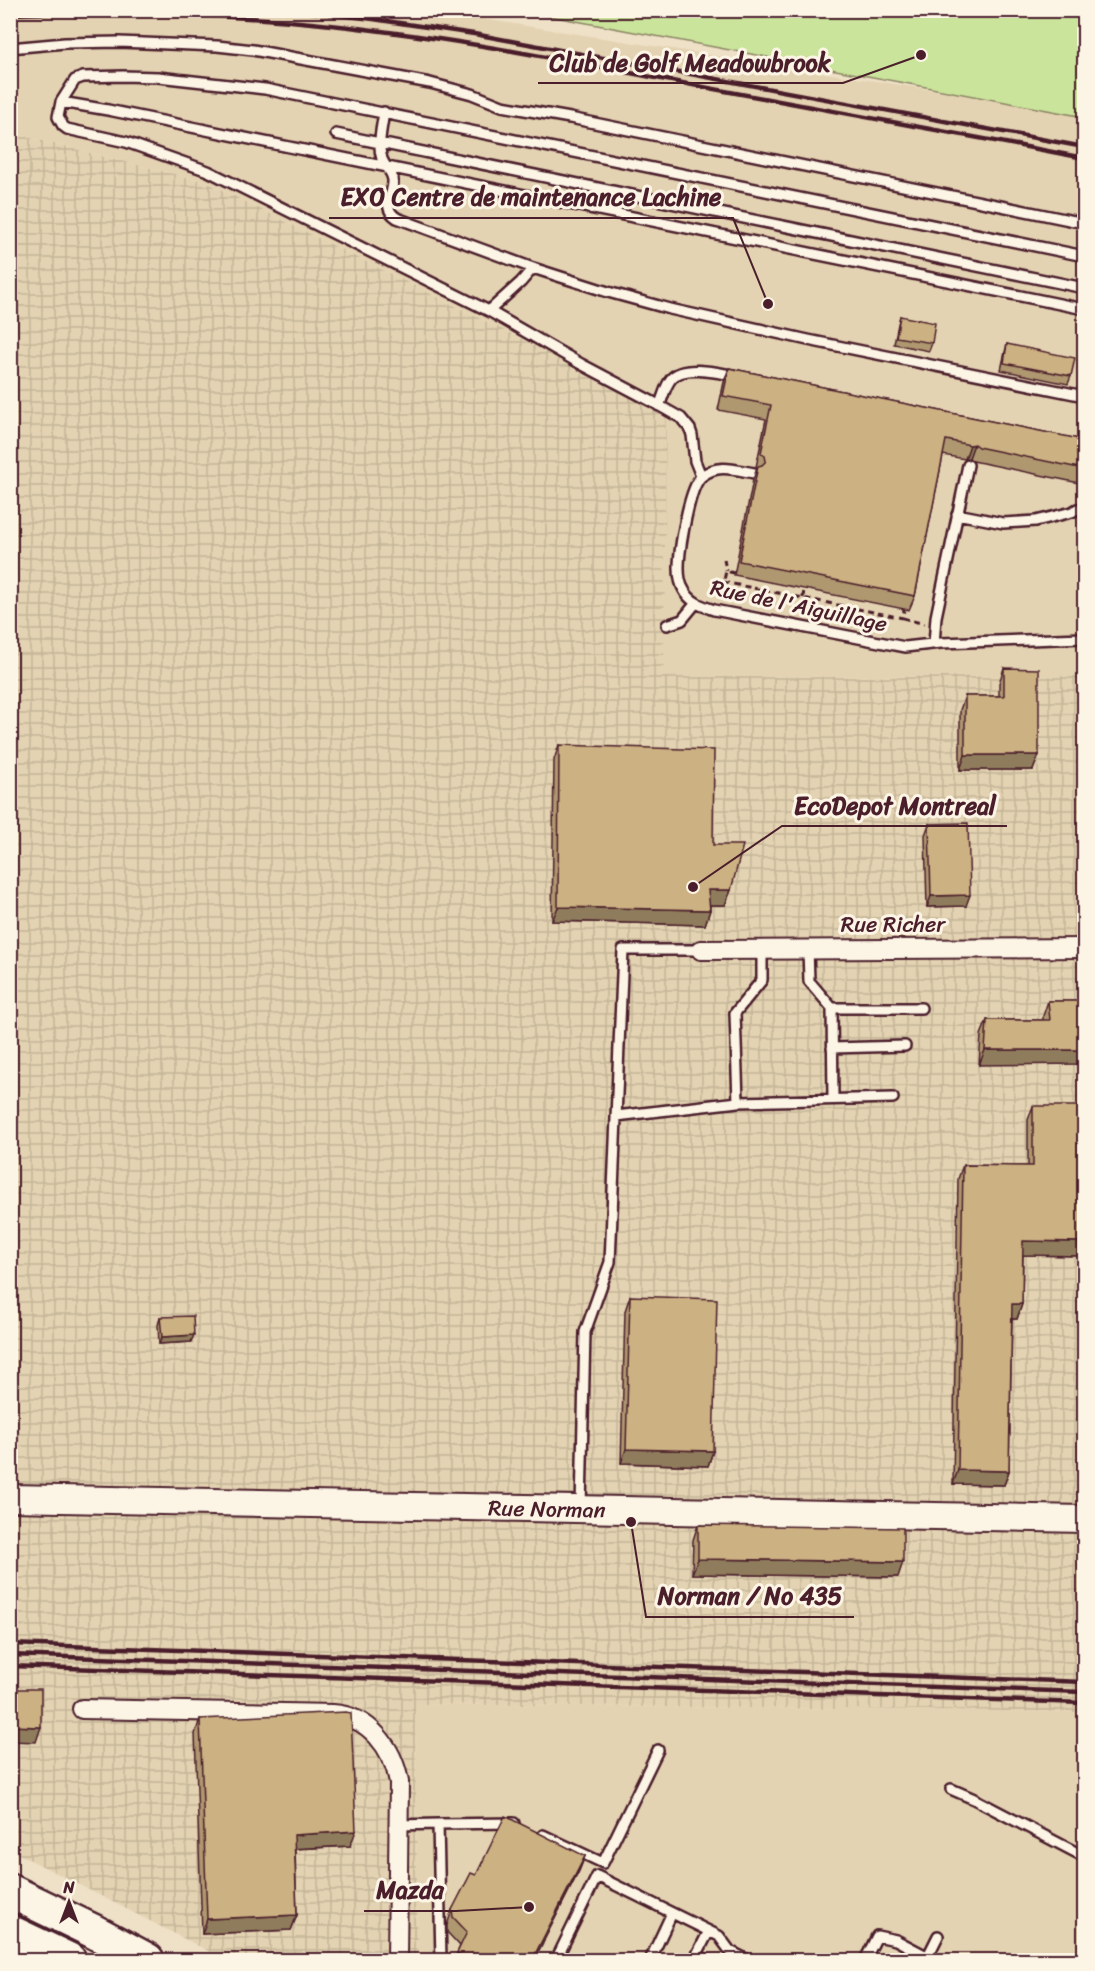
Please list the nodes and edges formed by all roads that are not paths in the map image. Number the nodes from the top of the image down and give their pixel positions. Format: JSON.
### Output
{"nodes":[{"id":1,"x":10,"y":48,"type":"edge"},
{"id":2,"x":61,"y":102,"type":"junction"},
{"id":3,"x":384,"y":112,"type":"junction"},
{"id":4,"x":336,"y":134,"type":"dead end"},
{"id":5,"x":380,"y":144,"type":"junction"},
{"id":6,"x":387,"y":166,"type":"junction"},
{"id":7,"x":1084,"y":223,"type":"edge"},
{"id":8,"x":1084,"y":256,"type":"edge"},
{"id":9,"x":533,"y":268,"type":"junction"},
{"id":10,"x":1084,"y":288,"type":"edge"},
{"id":11,"x":1084,"y":309,"type":"edge"},
{"id":12,"x":489,"y":311,"type":"junction"},
{"id":13,"x":750,"y":379,"type":"edge"},
{"id":14,"x":1084,"y":396,"type":"edge"},
{"id":15,"x":659,"y":406,"type":"junction"},
{"id":16,"x":968,"y":465,"type":"dead end"},
{"id":17,"x":754,"y":474,"type":"edge"},
{"id":18,"x":701,"y":476,"type":"junction"},
{"id":19,"x":1084,"y":509,"type":"edge"},
{"id":20,"x":957,"y":514,"type":"junction"},
{"id":21,"x":696,"y":603,"type":"junction"},
{"id":22,"x":667,"y":625,"type":"dead end"},
{"id":23,"x":1084,"y":638,"type":"edge"},
{"id":24,"x":934,"y":644,"type":"junction"},
{"id":25,"x":762,"y":948,"type":"junction"},
{"id":26,"x":807,"y":948,"type":"junction"},
{"id":27,"x":1084,"y":948,"type":"edge"},
{"id":28,"x":701,"y":950,"type":"joint"},
{"id":29,"x":832,"y":1008,"type":"junction"},
{"id":30,"x":921,"y":1008,"type":"dead end"},
{"id":31,"x":905,"y":1046,"type":"dead end"},
{"id":32,"x":832,"y":1048,"type":"junction"},
{"id":33,"x":833,"y":1098,"type":"junction"},
{"id":34,"x":893,"y":1098,"type":"dead end"},
{"id":35,"x":738,"y":1102,"type":"junction"},
{"id":36,"x":616,"y":1116,"type":"junction"},
{"id":37,"x":10,"y":1498,"type":"edge"},
{"id":38,"x":581,"y":1510,"type":"junction"},
{"id":39,"x":1084,"y":1519,"type":"edge"},
{"id":40,"x":82,"y":1709,"type":"dead end"},
{"id":41,"x":658,"y":1750,"type":"dead end"},
{"id":42,"x":951,"y":1789,"type":"dead end"},
{"id":43,"x":438,"y":1824,"type":"junction"},
{"id":44,"x":399,"y":1825,"type":"junction"},
{"id":45,"x":525,"y":1827,"type":"edge"},
{"id":46,"x":535,"y":1832,"type":"edge"},
{"id":47,"x":1084,"y":1855,"type":"edge"},
{"id":48,"x":603,"y":1863,"type":"junction"},
{"id":49,"x":597,"y":1876,"type":"junction"},
{"id":50,"x":10,"y":1892,"type":"edge"},
{"id":51,"x":672,"y":1913,"type":"junction"},
{"id":52,"x":709,"y":1931,"type":"junction"},
{"id":53,"x":10,"y":1932,"type":"edge"},
{"id":54,"x":938,"y":1936,"type":"dead end"},
{"id":55,"x":929,"y":1959,"type":"edge"},
{"id":56,"x":69,"y":1960,"type":"edge"},
{"id":57,"x":147,"y":1960,"type":"edge"},
{"id":58,"x":397,"y":1960,"type":"edge"},
{"id":59,"x":441,"y":1960,"type":"edge"},
{"id":60,"x":556,"y":1960,"type":"edge"},
{"id":61,"x":650,"y":1960,"type":"edge"},
{"id":62,"x":694,"y":1960,"type":"edge"},
{"id":63,"x":748,"y":1960,"type":"edge"},
{"id":64,"x":866,"y":1960,"type":"edge"}],
"edges":[{"from":1,"to":7,"type":"lane"},
{"from":2,"to":3,"type":"lane"},
{"from":2,"to":6,"type":"lane"},
{"from":2,"to":12,"type":"lane"},
{"from":3,"to":5,"type":"lane"},
{"from":3,"to":8,"type":"lane"},
{"from":4,"to":5,"type":"lane"},
{"from":5,"to":6,"type":"lane"},
{"from":5,"to":10,"type":"lane"},
{"from":6,"to":9,"type":"lane"},
{"from":6,"to":11,"type":"lane"},
{"from":9,"to":12,"type":"lane"},
{"from":9,"to":14,"type":"lane"},
{"from":12,"to":15,"type":"lane"},
{"from":13,"to":15,"type":"lane"},
{"from":15,"to":18,"type":"lane"},
{"from":16,"to":20,"type":"lane"},
{"from":17,"to":18,"type":"lane"},
{"from":18,"to":21,"type":"lane","name":"Rue de l'Aiguillage"},
{"from":19,"to":20,"type":"lane"},
{"from":20,"to":24,"type":"lane"},
{"from":21,"to":22,"type":"lane"},
{"from":21,"to":24,"type":"lane","name":"Rue de l'Aiguillage"},
{"from":23,"to":24,"type":"lane","name":"Rue de l'Aiguillage"},
{"from":25,"to":26,"type":"street","name":"Rue Richer"},
{"from":25,"to":28,"type":"street","name":"Rue Richer"},
{"from":25,"to":35,"type":"lane"},
{"from":26,"to":27,"type":"street","name":"Rue Richer"},
{"from":26,"to":29,"type":"lane"},
{"from":28,"to":36,"type":"lane"},
{"from":29,"to":30,"type":"lane"},
{"from":29,"to":32,"type":"lane"},
{"from":31,"to":32,"type":"lane"},
{"from":32,"to":33,"type":"lane"},
{"from":33,"to":34,"type":"lane"},
{"from":33,"to":35,"type":"lane"},
{"from":35,"to":36,"type":"lane"},
{"from":36,"to":38,"type":"lane"},
{"from":37,"to":38,"type":"street","name":"Rue Norman"},
{"from":38,"to":39,"type":"street","name":"Rue Norman"},
{"from":40,"to":44,"type":"street"},
{"from":41,"to":48,"type":"lane"},
{"from":42,"to":47,"type":"lane"},
{"from":43,"to":44,"type":"lane"},
{"from":43,"to":45,"type":"lane"},
{"from":43,"to":59,"type":"lane"},
{"from":44,"to":58,"type":"street"},
{"from":46,"to":48,"type":"lane"},
{"from":48,"to":49,"type":"lane"},
{"from":49,"to":51,"type":"lane"},
{"from":49,"to":60,"type":"lane"},
{"from":50,"to":57,"type":"highway"},
{"from":51,"to":52,"type":"lane"},
{"from":51,"to":61,"type":"lane"},
{"from":52,"to":62,"type":"lane"},
{"from":52,"to":63,"type":"lane"},
{"from":53,"to":56,"type":"highway"},
{"from":54,"to":55,"type":"lane"},
{"from":55,"to":64,"type":"lane"}]}
